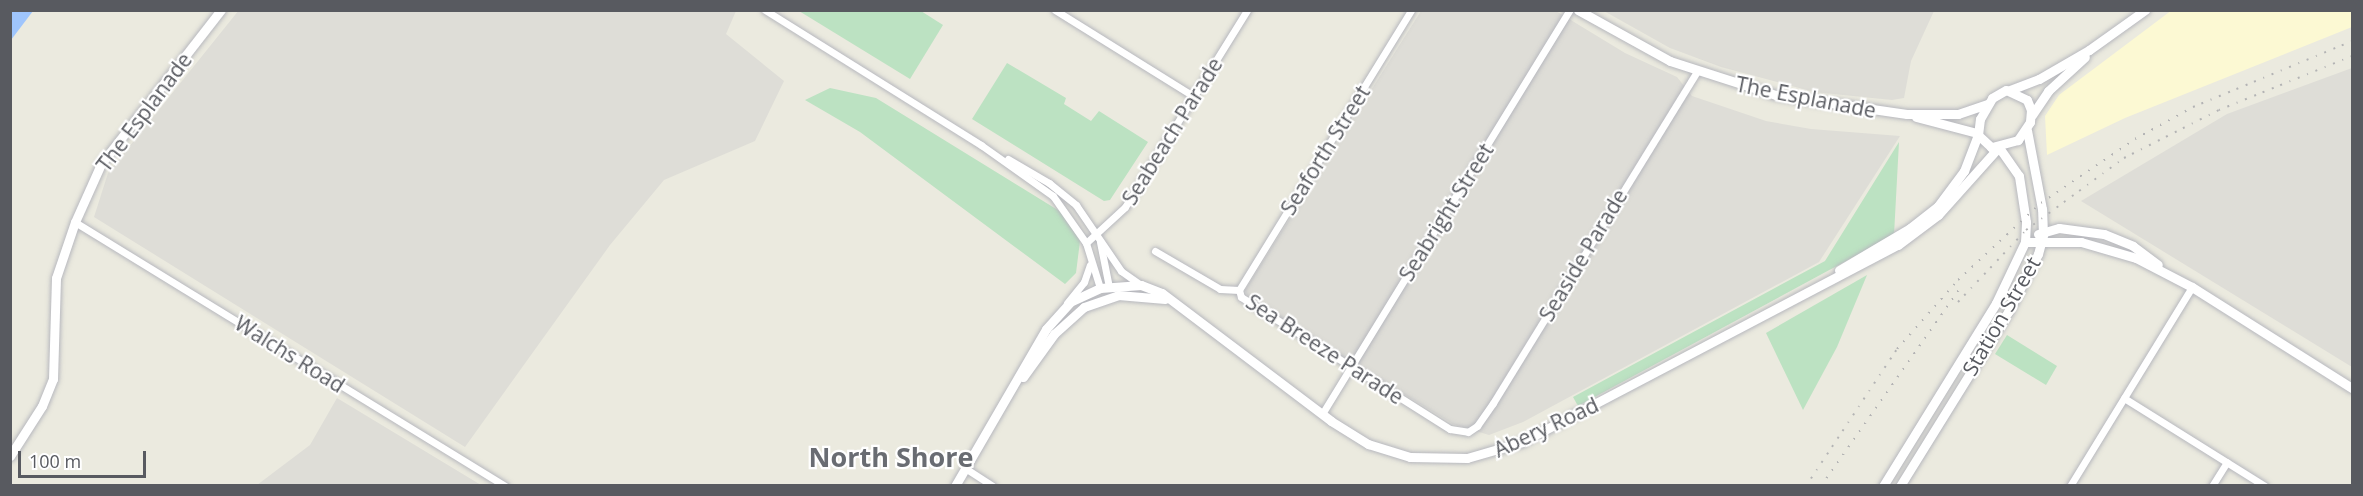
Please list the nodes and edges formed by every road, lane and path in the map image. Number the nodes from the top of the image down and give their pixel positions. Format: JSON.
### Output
{"nodes":[{"id":1,"x":221,"y":10,"type":"edge"},
{"id":2,"x":765,"y":10,"type":"edge"},
{"id":3,"x":1055,"y":10,"type":"edge"},
{"id":4,"x":1247,"y":10,"type":"edge"},
{"id":5,"x":1411,"y":10,"type":"edge"},
{"id":6,"x":1570,"y":10,"type":"edge"},
{"id":7,"x":1578,"y":10,"type":"edge"},
{"id":8,"x":2145,"y":10,"type":"edge"},
{"id":9,"x":2100,"y":43,"type":"junction"},
{"id":10,"x":1697,"y":71,"type":"junction"},
{"id":11,"x":2010,"y":90,"type":"junction"},
{"id":12,"x":1193,"y":96,"type":"junction"},
{"id":13,"x":1987,"y":104,"type":"junction"},
{"id":14,"x":1907,"y":114,"type":"junction"},
{"id":15,"x":2031,"y":116,"type":"junction"},
{"id":16,"x":2027,"y":130,"type":"junction"},
{"id":17,"x":1978,"y":134,"type":"junction"},
{"id":18,"x":981,"y":145,"type":"junction"},
{"id":19,"x":1998,"y":147,"type":"junction"},
{"id":20,"x":75,"y":222,"type":"junction"},
{"id":21,"x":1097,"y":234,"type":"junction"},
{"id":22,"x":2042,"y":236,"type":"junction"},
{"id":23,"x":2025,"y":242,"type":"junction"},
{"id":24,"x":1086,"y":243,"type":"junction"},
{"id":25,"x":1155,"y":251,"type":"dead end"},
{"id":26,"x":1090,"y":257,"type":"junction"},
{"id":27,"x":1827,"y":279,"type":"junction"},
{"id":28,"x":1141,"y":285,"type":"junction"},
{"id":29,"x":1104,"y":287,"type":"junction"},
{"id":30,"x":2192,"y":287,"type":"junction"},
{"id":31,"x":1239,"y":290,"type":"junction"},
{"id":32,"x":1106,"y":298,"type":"junction"},
{"id":33,"x":1183,"y":307,"type":"junction"},
{"id":34,"x":1057,"y":314,"type":"junction"},
{"id":35,"x":1351,"y":366,"type":"junction"},
{"id":36,"x":2352,"y":388,"type":"edge"},
{"id":37,"x":1008,"y":396,"type":"junction"},
{"id":38,"x":2124,"y":398,"type":"junction"},
{"id":39,"x":1322,"y":414,"type":"junction"},
{"id":40,"x":1465,"y":433,"type":"joint"},
{"id":41,"x":10,"y":456,"type":"edge"},
{"id":42,"x":2227,"y":462,"type":"junction"},
{"id":43,"x":965,"y":468,"type":"junction"},
{"id":44,"x":505,"y":486,"type":"edge"},
{"id":45,"x":955,"y":486,"type":"edge"},
{"id":46,"x":993,"y":486,"type":"edge"},
{"id":47,"x":1883,"y":486,"type":"edge"},
{"id":48,"x":1900,"y":486,"type":"edge"},
{"id":49,"x":2070,"y":486,"type":"edge"},
{"id":50,"x":2212,"y":486,"type":"edge"},
{"id":51,"x":2265,"y":486,"type":"edge"}],
"edges":[{"from":1,"to":20,"type":"main road","name":"The Esplanade"},
{"from":2,"to":18,"type":"street"},
{"from":3,"to":12,"type":"street"},
{"from":4,"to":12,"type":"street","name":"Seabeach Parade"},
{"from":5,"to":31,"type":"street","name":"Seaforth Street"},
{"from":6,"to":35,"type":"street","name":"Seabright Street"},
{"from":7,"to":10,"type":"main road","name":"The Esplanade"},
{"from":8,"to":9,"type":"main road"},
{"from":9,"to":11,"type":"main road"},
{"from":9,"to":15,"type":"main road"},
{"from":10,"to":14,"type":"main road","name":"The Esplanade"},
{"from":10,"to":40,"type":"street","name":"Seaside Parade"},
{"from":11,"to":13,"type":"main road"},
{"from":11,"to":15,"type":"main road"},
{"from":12,"to":21,"type":"street","name":"Seabeach Parade"},
{"from":13,"to":14,"type":"main road","name":"The Esplanade"},
{"from":13,"to":17,"type":"main road"},
{"from":14,"to":17,"type":"main road","name":"The Esplanade"},
{"from":15,"to":16,"type":"main road"},
{"from":16,"to":19,"type":"main road"},
{"from":16,"to":22,"type":"main road","name":"Station Street"},
{"from":17,"to":19,"type":"main road"},
{"from":17,"to":27,"type":"main road","name":"Abery Road"},
{"from":18,"to":21,"type":"street"},
{"from":18,"to":24,"type":"street"},
{"from":19,"to":23,"type":"main road","name":"Station Street"},
{"from":19,"to":27,"type":"main road","name":"Abery Road"},
{"from":20,"to":41,"type":"main road","name":"The Esplanade"},
{"from":20,"to":44,"type":"street","name":"Walchs Road"},
{"from":21,"to":24,"type":"street","name":"Seabeach Parade"},
{"from":21,"to":28,"type":"street"},
{"from":21,"to":29,"type":"street"},
{"from":22,"to":23,"type":"main road"},
{"from":22,"to":30,"type":"main road"},
{"from":22,"to":48,"type":"main road","name":"Station Street"},
{"from":23,"to":47,"type":"main road","name":"Station Street"},
{"from":24,"to":26,"type":"street"},
{"from":25,"to":31,"type":"street","name":"Sea Breeze Parade"},
{"from":26,"to":29,"type":"street"},
{"from":26,"to":34,"type":"street"},
{"from":27,"to":39,"type":"main road","name":"Abery Road"},
{"from":28,"to":29,"type":"main road"},
{"from":28,"to":33,"type":"main road","name":"Abery Road"},
{"from":29,"to":32,"type":"main road"},
{"from":29,"to":34,"type":"main road"},
{"from":30,"to":36,"type":"main road"},
{"from":30,"to":38,"type":"street"},
{"from":31,"to":35,"type":"street","name":"Sea Breeze Parade"},
{"from":32,"to":33,"type":"main road"},
{"from":32,"to":37,"type":"main road"},
{"from":33,"to":39,"type":"main road","name":"Abery Road"},
{"from":34,"to":37,"type":"main road"},
{"from":35,"to":39,"type":"street","name":"Seabright Street"},
{"from":35,"to":40,"type":"street","name":"Sea Breeze Parade"},
{"from":37,"to":43,"type":"main road"},
{"from":38,"to":42,"type":"street"},
{"from":38,"to":49,"type":"street"},
{"from":42,"to":50,"type":"street"},
{"from":42,"to":51,"type":"street"},
{"from":43,"to":45,"type":"main road"},
{"from":43,"to":46,"type":"street"}]}
